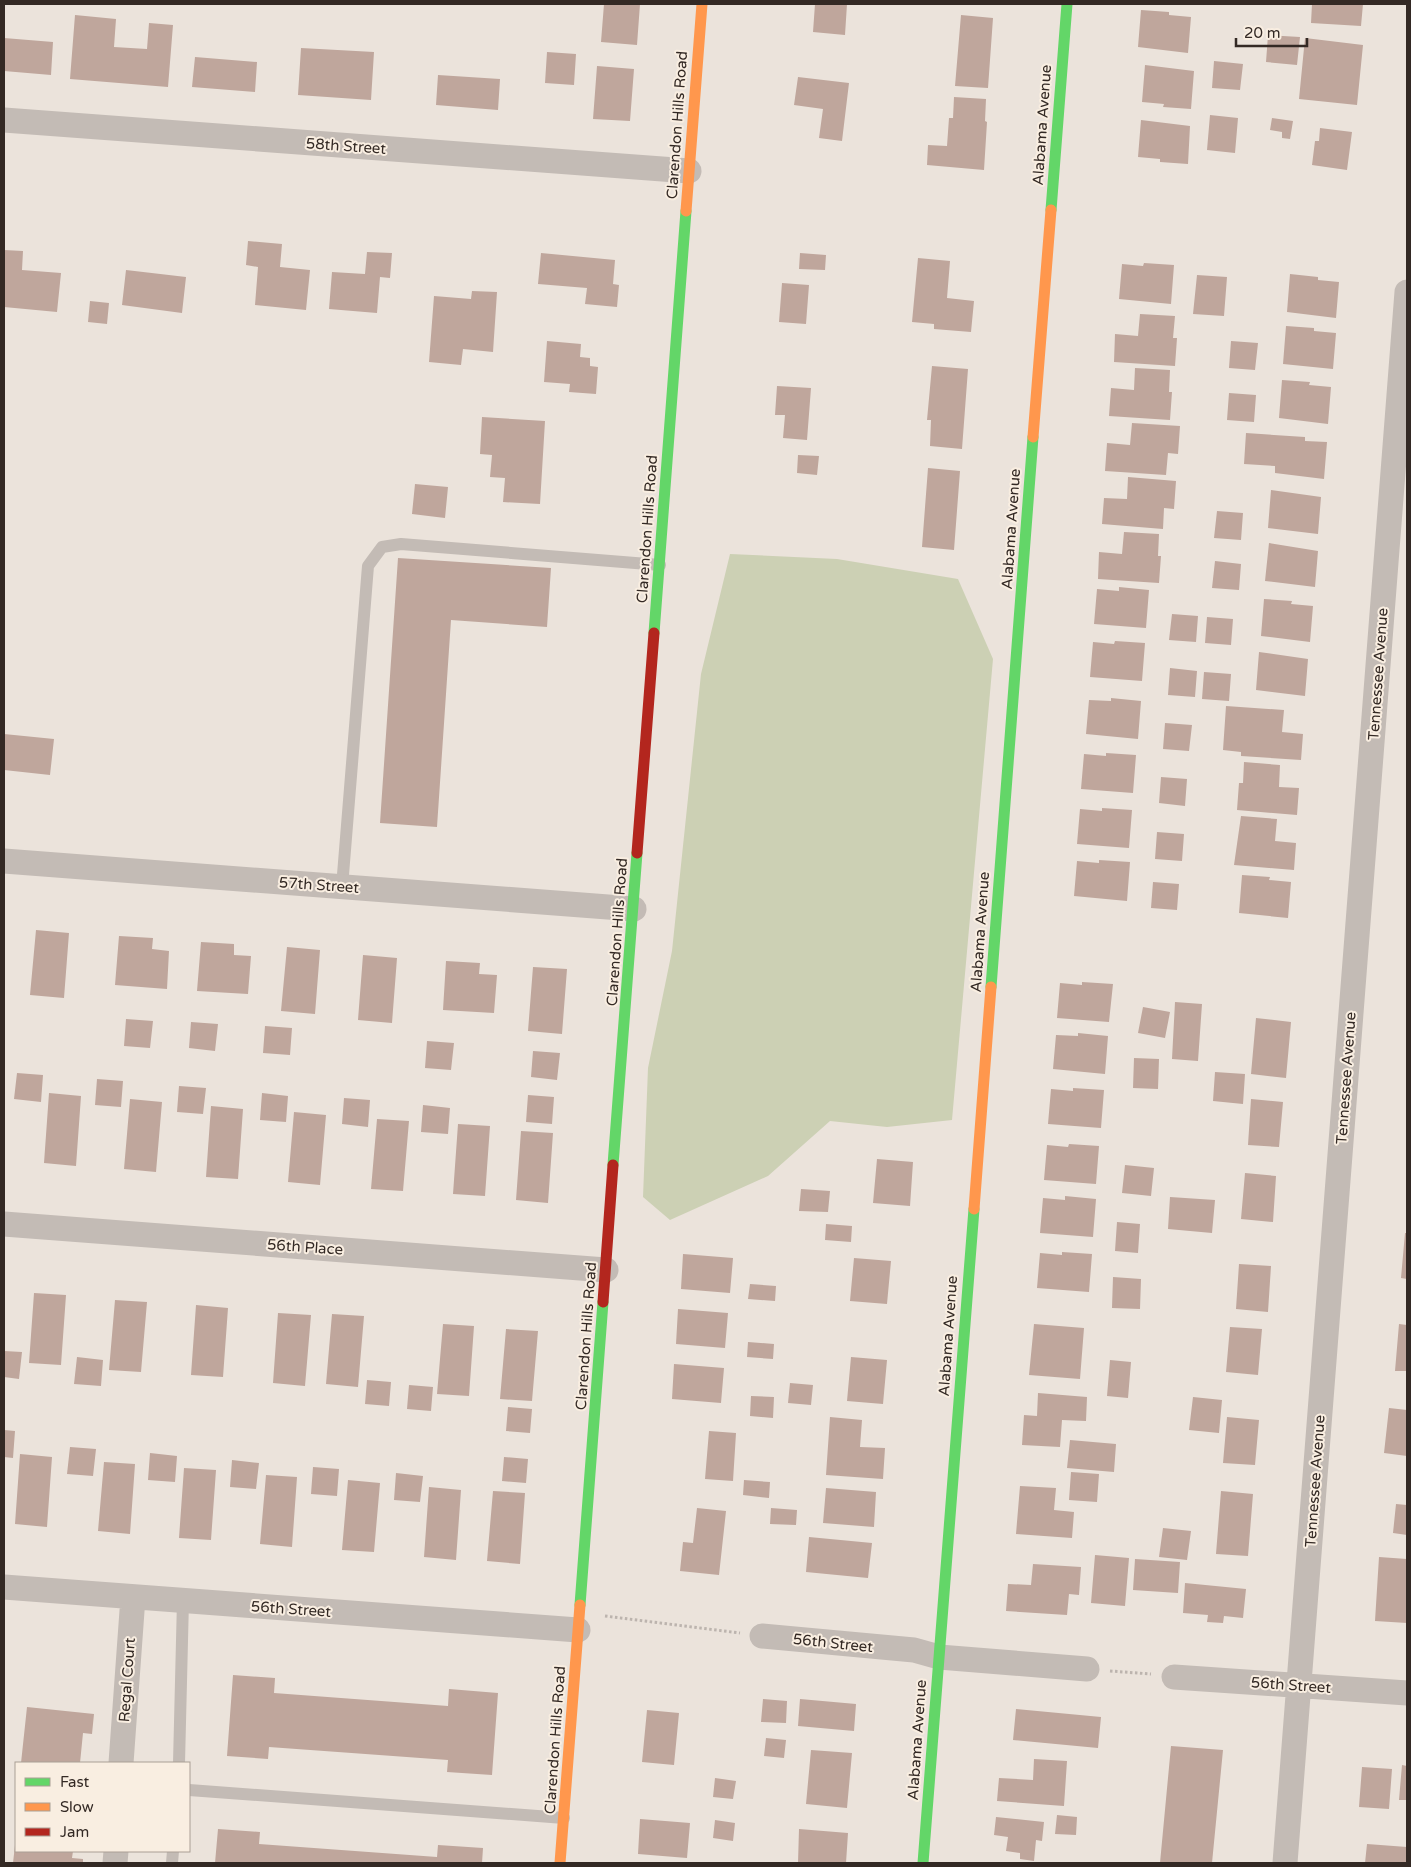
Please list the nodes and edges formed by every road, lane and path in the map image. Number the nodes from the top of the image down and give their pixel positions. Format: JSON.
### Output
{"nodes":[{"id":1,"x":702,"y":4,"type":"edge"},
{"id":2,"x":1067,"y":4,"type":"edge"},
{"id":3,"x":4,"y":120,"type":"edge"},
{"id":4,"x":689,"y":171,"type":"junction"},
{"id":5,"x":1407,"y":292,"type":"edge"},
{"id":6,"x":660,"y":565,"type":"junction"},
{"id":7,"x":4,"y":861,"type":"edge"},
{"id":8,"x":342,"y":887,"type":"junction"},
{"id":9,"x":634,"y":909,"type":"junction"},
{"id":10,"x":4,"y":1224,"type":"edge"},
{"id":11,"x":606,"y":1270,"type":"junction"},
{"id":12,"x":4,"y":1587,"type":"edge"},
{"id":13,"x":133,"y":1597,"type":"junction"},
{"id":14,"x":183,"y":1600,"type":"junction"},
{"id":15,"x":579,"y":1622,"type":"junction"},
{"id":16,"x":762,"y":1636,"type":"joint"},
{"id":17,"x":939,"y":1657,"type":"junction"},
{"id":18,"x":1087,"y":1669,"type":"joint"},
{"id":19,"x":1174,"y":1677,"type":"joint"},
{"id":20,"x":1299,"y":1685,"type":"junction"},
{"id":21,"x":1407,"y":1693,"type":"edge"},
{"id":22,"x":121,"y":1762,"type":"edge"},
{"id":23,"x":179,"y":1762,"type":"edge"},
{"id":24,"x":190,"y":1790,"type":"edge"},
{"id":25,"x":564,"y":1818,"type":"junction"},
{"id":26,"x":560,"y":1863,"type":"edge"},
{"id":27,"x":923,"y":1863,"type":"edge"},
{"id":28,"x":1285,"y":1863,"type":"edge"}],
"edges":[{"from":1,"to":4,"type":"street","name":"Clarendon Hills Road"},
{"from":2,"to":17,"type":"street","name":"Alabama Avenue"},
{"from":3,"to":4,"type":"street","name":"58th Street"},
{"from":4,"to":6,"type":"street","name":"Clarendon Hills Road"},
{"from":5,"to":20,"type":"street","name":"Tennessee Avenue"},
{"from":6,"to":8,"type":"lane"},
{"from":6,"to":9,"type":"street","name":"Clarendon Hills Road"},
{"from":7,"to":8,"type":"street","name":"57th Street"},
{"from":8,"to":9,"type":"street","name":"57th Street"},
{"from":9,"to":11,"type":"street","name":"Clarendon Hills Road"},
{"from":10,"to":11,"type":"street","name":"56th Place"},
{"from":11,"to":15,"type":"street","name":"Clarendon Hills Road"},
{"from":12,"to":13,"type":"street","name":"56th Street"},
{"from":13,"to":14,"type":"street","name":"56th Street"},
{"from":13,"to":22,"type":"street","name":"Regal Court"},
{"from":14,"to":15,"type":"street","name":"56th Street"},
{"from":14,"to":23,"type":"lane"},
{"from":15,"to":16,"type":"path"},
{"from":15,"to":25,"type":"street","name":"Clarendon Hills Road"},
{"from":16,"to":17,"type":"street","name":"56th Street"},
{"from":17,"to":18,"type":"street","name":"56th Street"},
{"from":17,"to":27,"type":"street","name":"Alabama Avenue"},
{"from":18,"to":19,"type":"path"},
{"from":19,"to":20,"type":"street","name":"56th Street"},
{"from":20,"to":21,"type":"street","name":"56th Street"},
{"from":20,"to":28,"type":"street","name":"Tennessee Avenue"},
{"from":24,"to":25,"type":"lane"},
{"from":25,"to":26,"type":"street","name":"Clarendon Hills Road"}]}
